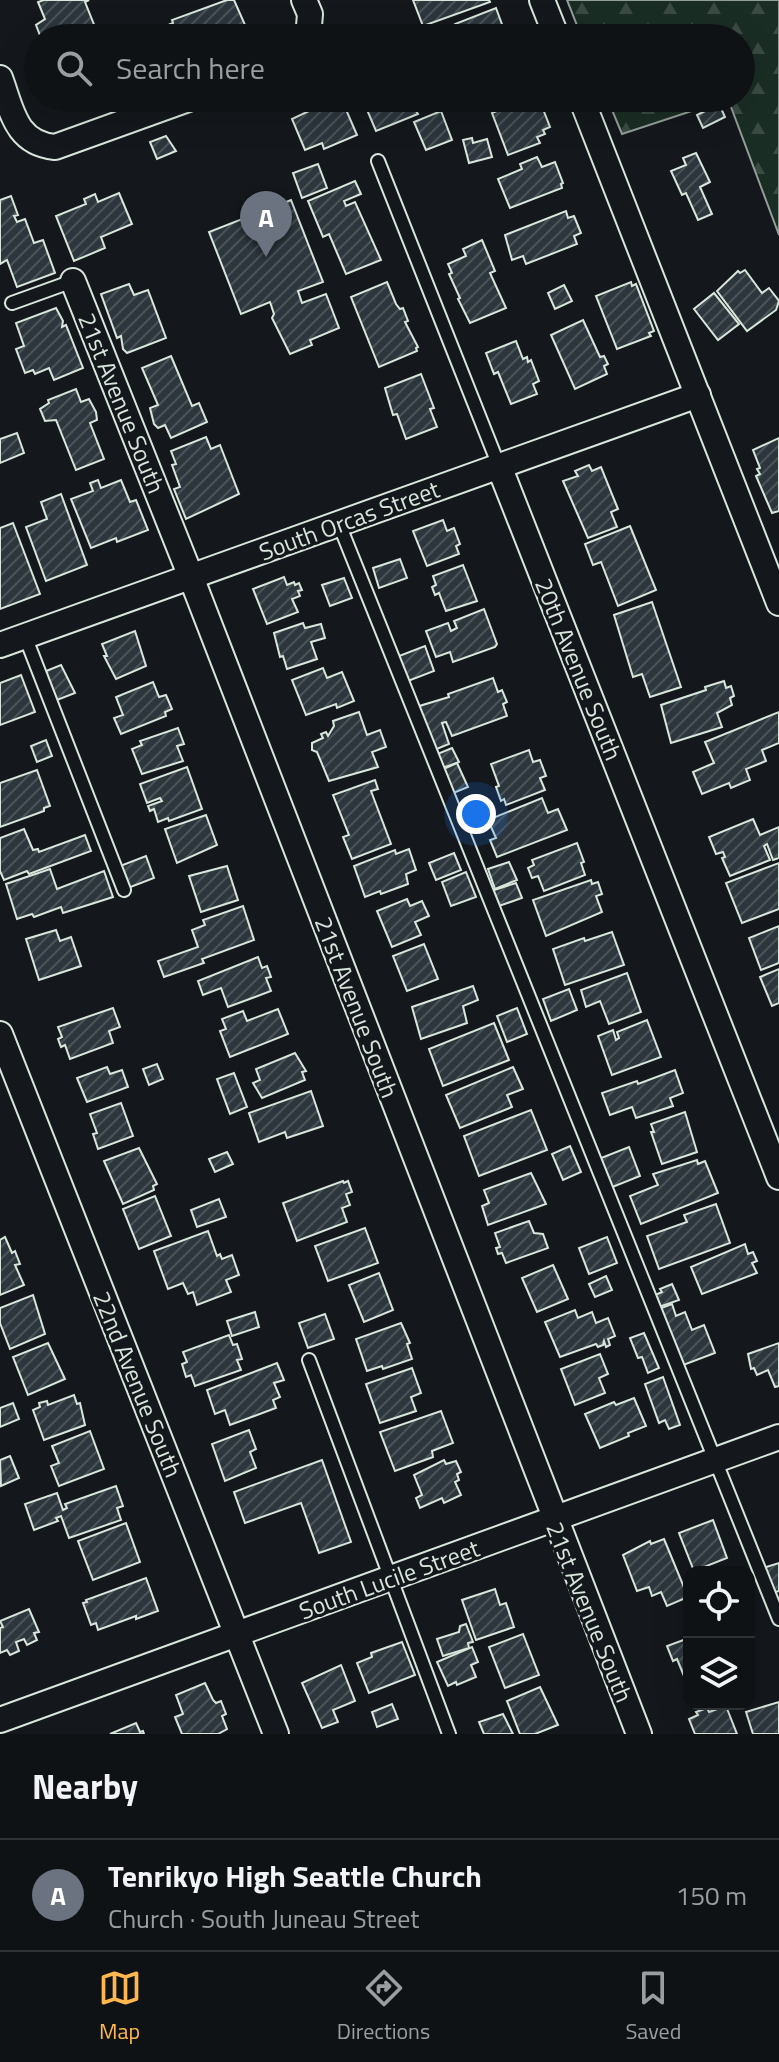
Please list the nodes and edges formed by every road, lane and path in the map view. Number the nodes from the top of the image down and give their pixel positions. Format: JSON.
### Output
{"nodes":[{"id":1,"x":304,"y":0,"type":"edge"},
{"id":2,"x":542,"y":0,"type":"edge"},
{"id":3,"x":309,"y":24,"type":"edge"},
{"id":4,"x":551,"y":24,"type":"edge"},
{"id":5,"x":0,"y":78,"type":"edge"},
{"id":6,"x":152,"y":112,"type":"edge"},
{"id":7,"x":587,"y":112,"type":"edge"},
{"id":8,"x":378,"y":161,"type":"dead end"},
{"id":9,"x":73,"y":281,"type":"joint"},
{"id":10,"x":12,"y":303,"type":"dead end"},
{"id":11,"x":698,"y":395,"type":"junction"},
{"id":12,"x":499,"y":466,"type":"junction"},
{"id":13,"x":339,"y":524,"type":"junction"},
{"id":14,"x":191,"y":577,"type":"junction"},
{"id":15,"x":779,"y":603,"type":"edge"},
{"id":16,"x":25,"y":636,"type":"junction"},
{"id":17,"x":0,"y":645,"type":"edge"},
{"id":18,"x":124,"y":890,"type":"dead end"},
{"id":19,"x":0,"y":1034,"type":"edge"},
{"id":20,"x":779,"y":1177,"type":"edge"},
{"id":21,"x":309,"y":1360,"type":"dead end"},
{"id":22,"x":779,"y":1437,"type":"edge"},
{"id":23,"x":713,"y":1461,"type":"junction"},
{"id":24,"x":553,"y":1519,"type":"junction"},
{"id":25,"x":390,"y":1578,"type":"junction"},
{"id":26,"x":779,"y":1619,"type":"edge"},
{"id":27,"x":237,"y":1634,"type":"junction"},
{"id":28,"x":0,"y":1720,"type":"edge"},
{"id":29,"x":276,"y":1734,"type":"edge"},
{"id":30,"x":449,"y":1734,"type":"edge"},
{"id":31,"x":639,"y":1734,"type":"edge"}],
"edges":[{"from":1,"to":3,"type":"street"},
{"from":2,"to":4,"type":"street"},
{"from":5,"to":6,"type":"street"},
{"from":7,"to":11,"type":"street"},
{"from":8,"to":12,"type":"lane","name":"20th Avenue South"},
{"from":9,"to":10,"type":"lane"},
{"from":9,"to":14,"type":"street","name":"21st Avenue South"},
{"from":11,"to":12,"type":"street","name":"South Orcas Street"},
{"from":11,"to":15,"type":"street"},
{"from":12,"to":13,"type":"street","name":"South Orcas Street"},
{"from":12,"to":20,"type":"street","name":"20th Avenue South"},
{"from":13,"to":14,"type":"street","name":"South Orcas Street"},
{"from":13,"to":23,"type":"lane"},
{"from":14,"to":16,"type":"street","name":"South Orcas Street"},
{"from":14,"to":24,"type":"street","name":"21st Avenue South"},
{"from":16,"to":17,"type":"street","name":"South Orcas Street"},
{"from":16,"to":18,"type":"lane"},
{"from":19,"to":27,"type":"street","name":"22nd Avenue South"},
{"from":21,"to":25,"type":"lane"},
{"from":22,"to":23,"type":"street","name":"South Lucile Street"},
{"from":23,"to":24,"type":"street","name":"South Lucile Street"},
{"from":23,"to":26,"type":"lane"},
{"from":24,"to":25,"type":"street","name":"South Lucile Street"},
{"from":24,"to":31,"type":"street","name":"21st Avenue South"},
{"from":25,"to":27,"type":"street","name":"South Lucile Street"},
{"from":25,"to":30,"type":"lane"},
{"from":27,"to":28,"type":"street","name":"South Lucile Street"},
{"from":27,"to":29,"type":"street","name":"22nd Avenue South"}]}
